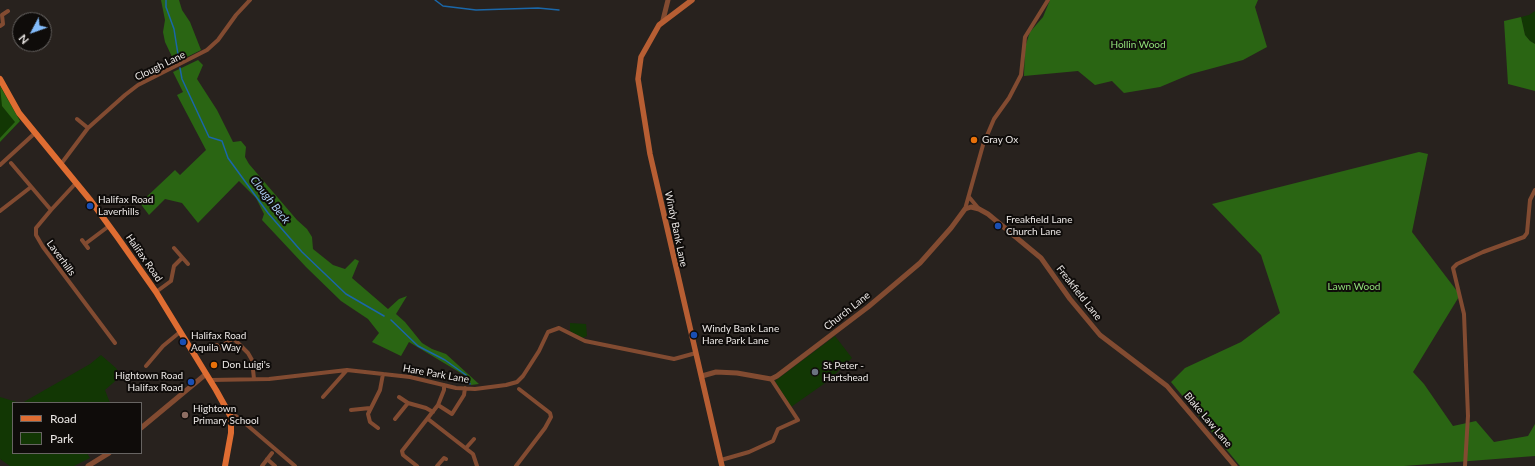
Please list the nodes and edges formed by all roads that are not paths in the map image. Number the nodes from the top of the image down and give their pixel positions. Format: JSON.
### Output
{"nodes":[{"id":1,"x":250,"y":0,"type":"edge"},
{"id":2,"x":668,"y":0,"type":"edge"},
{"id":3,"x":692,"y":0,"type":"edge"},
{"id":4,"x":1048,"y":0,"type":"edge"},
{"id":5,"x":8,"y":11,"type":"dead end"},
{"id":6,"x":663,"y":20,"type":"junction"},
{"id":7,"x":0,"y":26,"type":"edge"},
{"id":8,"x":0,"y":79,"type":"edge"},
{"id":9,"x":77,"y":119,"type":"dead end"},
{"id":10,"x":88,"y":128,"type":"junction"},
{"id":11,"x":35,"y":133,"type":"junction"},
{"id":12,"x":11,"y":163,"type":"dead end"},
{"id":13,"x":60,"y":164,"type":"junction"},
{"id":14,"x":0,"y":165,"type":"edge"},
{"id":15,"x":76,"y":183,"type":"junction"},
{"id":16,"x":31,"y":187,"type":"junction"},
{"id":17,"x":1535,"y":190,"type":"edge"},
{"id":18,"x":970,"y":197,"type":"junction"},
{"id":19,"x":979,"y":208,"type":"junction"},
{"id":20,"x":965,"y":209,"type":"junction"},
{"id":21,"x":50,"y":210,"type":"junction"},
{"id":22,"x":0,"y":211,"type":"edge"},
{"id":23,"x":109,"y":226,"type":"junction"},
{"id":24,"x":88,"y":248,"type":"dead end"},
{"id":25,"x":174,"y":248,"type":"dead end"},
{"id":26,"x":182,"y":258,"type":"junction"},
{"id":27,"x":188,"y":264,"type":"dead end"},
{"id":28,"x":156,"y":292,"type":"junction"},
{"id":29,"x":180,"y":332,"type":"junction"},
{"id":30,"x":238,"y":335,"type":"dead end"},
{"id":31,"x":234,"y":339,"type":"junction"},
{"id":32,"x":115,"y":343,"type":"dead end"},
{"id":33,"x":217,"y":345,"type":"dead end"},
{"id":34,"x":696,"y":353,"type":"junction"},
{"id":35,"x":146,"y":366,"type":"dead end"},
{"id":36,"x":347,"y":370,"type":"junction"},
{"id":37,"x":382,"y":374,"type":"junction"},
{"id":38,"x":702,"y":376,"type":"junction"},
{"id":39,"x":208,"y":377,"type":"junction"},
{"id":40,"x":254,"y":379,"type":"junction"},
{"id":41,"x":771,"y":379,"type":"junction"},
{"id":42,"x":444,"y":385,"type":"junction"},
{"id":43,"x":1167,"y":386,"type":"joint"},
{"id":44,"x":465,"y":388,"type":"junction"},
{"id":45,"x":520,"y":389,"type":"dead end"},
{"id":46,"x":323,"y":397,"type":"dead end"},
{"id":47,"x":400,"y":397,"type":"dead end"},
{"id":48,"x":408,"y":403,"type":"junction"},
{"id":49,"x":438,"y":405,"type":"junction"},
{"id":50,"x":370,"y":408,"type":"junction"},
{"id":51,"x":351,"y":410,"type":"dead end"},
{"id":52,"x":433,"y":412,"type":"junction"},
{"id":53,"x":231,"y":417,"type":"junction"},
{"id":54,"x":395,"y":419,"type":"dead end"},
{"id":55,"x":428,"y":419,"type":"junction"},
{"id":56,"x":142,"y":427,"type":"edge"},
{"id":57,"x":378,"y":428,"type":"dead end"},
{"id":58,"x":474,"y":439,"type":"dead end"},
{"id":59,"x":466,"y":448,"type":"junction"},
{"id":60,"x":272,"y":453,"type":"dead end"},
{"id":61,"x":108,"y":454,"type":"edge"},
{"id":62,"x":267,"y":459,"type":"junction"},
{"id":63,"x":446,"y":459,"type":"dead end"},
{"id":64,"x":721,"y":460,"type":"junction"},
{"id":65,"x":90,"y":466,"type":"edge"},
{"id":66,"x":225,"y":466,"type":"edge"},
{"id":67,"x":262,"y":466,"type":"edge"},
{"id":68,"x":275,"y":466,"type":"edge"},
{"id":69,"x":295,"y":466,"type":"edge"},
{"id":70,"x":417,"y":466,"type":"edge"},
{"id":71,"x":437,"y":466,"type":"edge"},
{"id":72,"x":477,"y":466,"type":"edge"},
{"id":73,"x":516,"y":466,"type":"edge"},
{"id":74,"x":722,"y":466,"type":"edge"},
{"id":75,"x":1235,"y":466,"type":"edge"},
{"id":76,"x":1465,"y":466,"type":"edge"}],
"edges":[{"from":1,"to":10,"type":"street","name":"Clough Lane"},
{"from":2,"to":6,"type":"street","name":"Windy Bank Lane"},
{"from":3,"to":6,"type":"main road"},
{"from":4,"to":18,"type":"street"},
{"from":5,"to":7,"type":"street"},
{"from":6,"to":34,"type":"main road","name":"Windy Bank Lane"},
{"from":8,"to":11,"type":"main road","name":"Halifax Road"},
{"from":9,"to":10,"type":"street"},
{"from":10,"to":13,"type":"street","name":"Clough Lane"},
{"from":11,"to":13,"type":"main road","name":"Halifax Road"},
{"from":11,"to":14,"type":"street"},
{"from":12,"to":16,"type":"street"},
{"from":13,"to":15,"type":"main road","name":"Halifax Road"},
{"from":15,"to":21,"type":"street","name":"Laverhills"},
{"from":15,"to":23,"type":"main road","name":"Halifax Road"},
{"from":16,"to":21,"type":"street"},
{"from":16,"to":22,"type":"street"},
{"from":17,"to":76,"type":"street"},
{"from":18,"to":19,"type":"street"},
{"from":18,"to":20,"type":"street"},
{"from":19,"to":20,"type":"street"},
{"from":19,"to":43,"type":"street","name":"Freakfield Lane"},
{"from":20,"to":41,"type":"street","name":"Church Lane"},
{"from":21,"to":32,"type":"street","name":"Laverhills"},
{"from":23,"to":24,"type":"street"},
{"from":23,"to":28,"type":"main road","name":"Halifax Road"},
{"from":25,"to":26,"type":"street"},
{"from":26,"to":27,"type":"street"},
{"from":26,"to":28,"type":"street"},
{"from":28,"to":29,"type":"main road","name":"Halifax Road"},
{"from":29,"to":35,"type":"street"},
{"from":29,"to":39,"type":"main road","name":"Halifax Road"},
{"from":30,"to":31,"type":"street"},
{"from":31,"to":33,"type":"street"},
{"from":31,"to":40,"type":"street"},
{"from":34,"to":38,"type":"main road","name":"Windy Bank Lane"},
{"from":34,"to":44,"type":"street","name":"Hare Park Lane"},
{"from":36,"to":37,"type":"street","name":"Hare Park Lane"},
{"from":36,"to":40,"type":"street","name":"Hare Park Lane"},
{"from":36,"to":46,"type":"street"},
{"from":37,"to":42,"type":"street","name":"Hare Park Lane"},
{"from":37,"to":50,"type":"street"},
{"from":38,"to":41,"type":"street"},
{"from":38,"to":64,"type":"main road","name":"Windy Bank Lane"},
{"from":39,"to":40,"type":"street","name":"Hare Park Lane"},
{"from":39,"to":53,"type":"main road","name":"Halifax Road"},
{"from":39,"to":56,"type":"street"},
{"from":41,"to":64,"type":"street"},
{"from":42,"to":44,"type":"street","name":"Hare Park Lane"},
{"from":42,"to":49,"type":"street"},
{"from":43,"to":75,"type":"street","name":"Blake Law Lane"},
{"from":44,"to":49,"type":"street"},
{"from":45,"to":73,"type":"street"},
{"from":47,"to":48,"type":"street"},
{"from":48,"to":52,"type":"street"},
{"from":48,"to":54,"type":"street"},
{"from":49,"to":52,"type":"street"},
{"from":50,"to":51,"type":"street"},
{"from":50,"to":57,"type":"street"},
{"from":52,"to":55,"type":"street"},
{"from":53,"to":66,"type":"main road"},
{"from":53,"to":69,"type":"street"},
{"from":55,"to":59,"type":"street"},
{"from":55,"to":70,"type":"street"},
{"from":58,"to":59,"type":"street"},
{"from":59,"to":72,"type":"street"},
{"from":60,"to":62,"type":"street"},
{"from":61,"to":65,"type":"street"},
{"from":62,"to":67,"type":"street"},
{"from":62,"to":68,"type":"street"},
{"from":63,"to":71,"type":"street"},
{"from":64,"to":74,"type":"main road","name":"Windy Bank Lane"}]}
